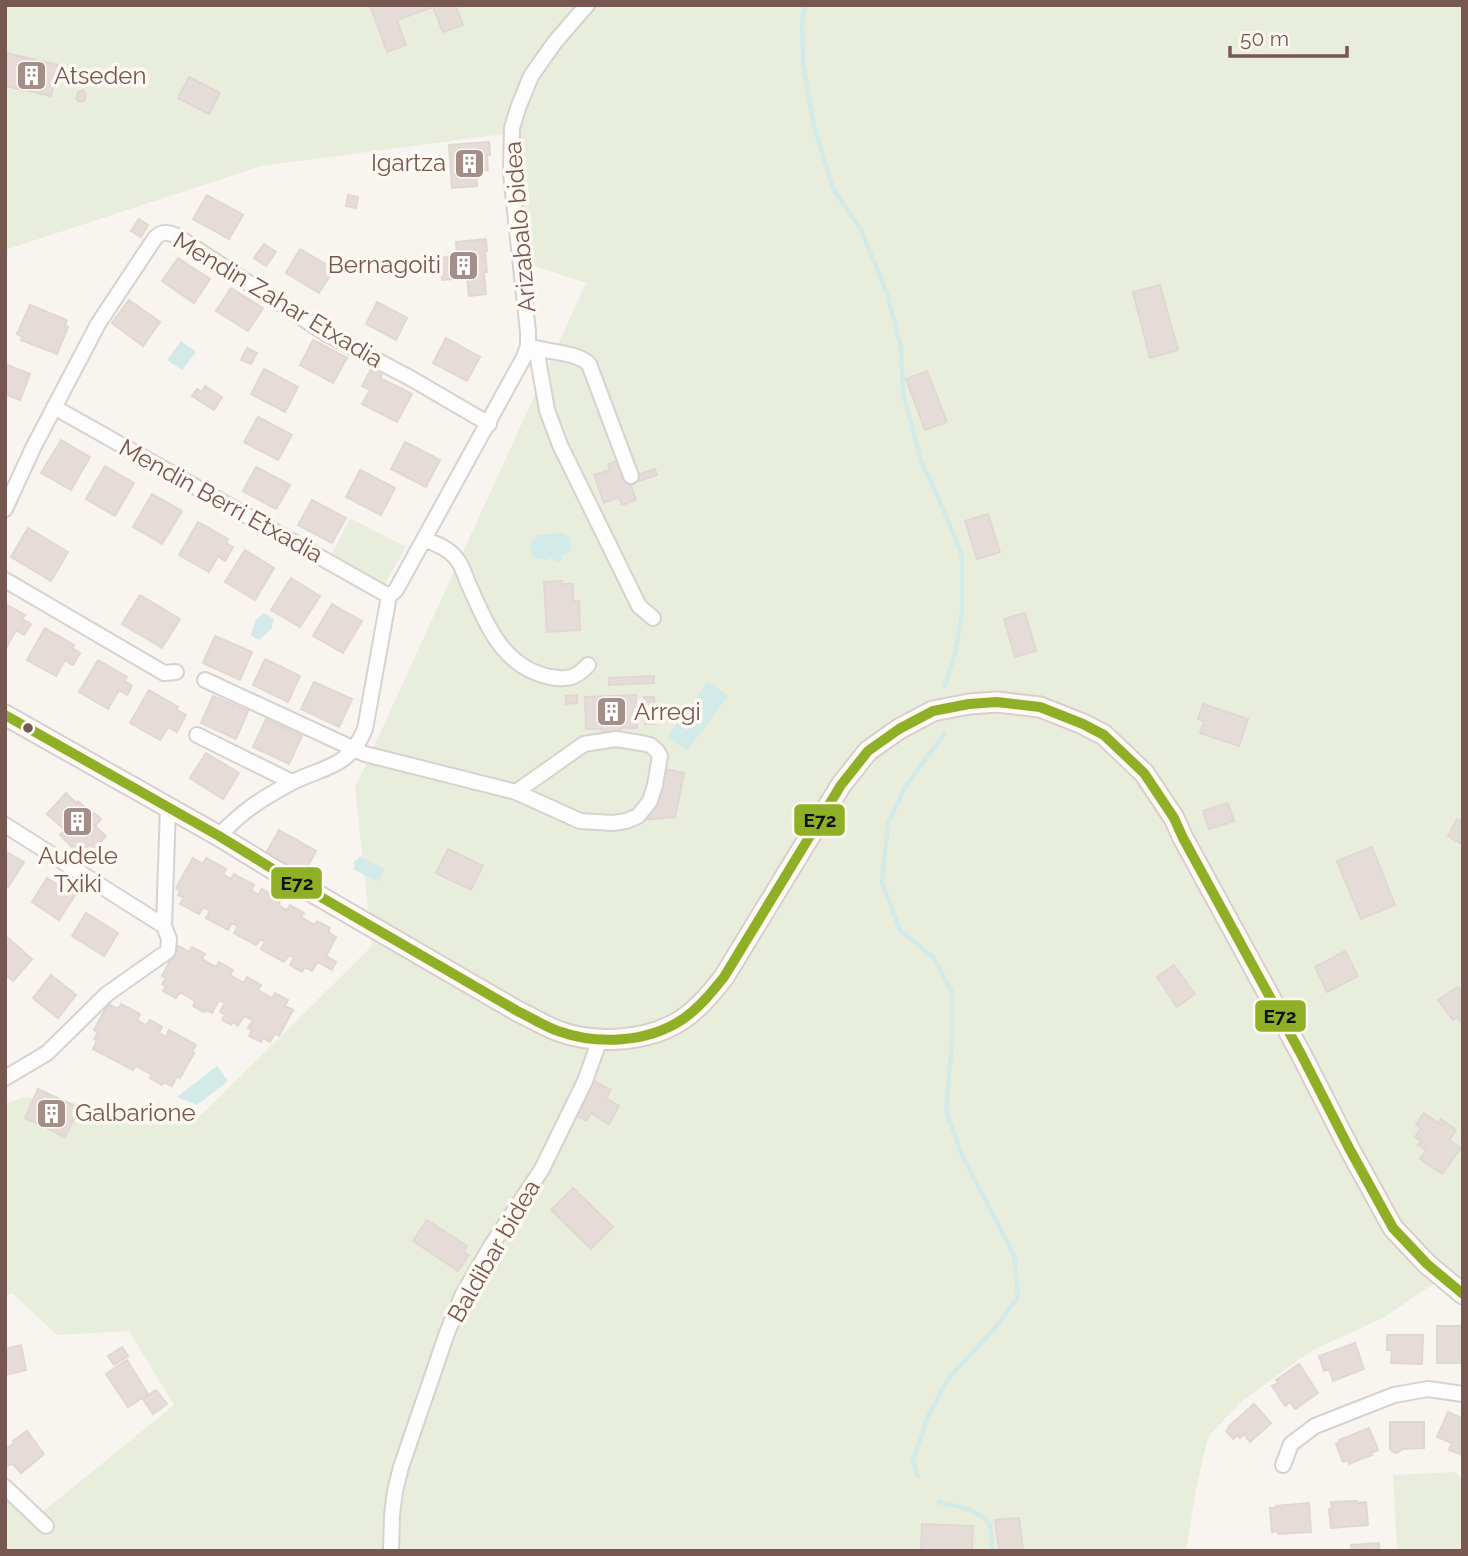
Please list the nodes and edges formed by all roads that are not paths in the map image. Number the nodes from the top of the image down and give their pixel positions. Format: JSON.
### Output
{"nodes":[{"id":1,"x":587,"y":5,"type":"edge"},
{"id":2,"x":532,"y":347,"type":"junction"},
{"id":3,"x":54,"y":407,"type":"junction"},
{"id":4,"x":489,"y":424,"type":"junction"},
{"id":5,"x":631,"y":476,"type":"dead end"},
{"id":6,"x":5,"y":509,"type":"edge"},
{"id":7,"x":425,"y":539,"type":"junction"},
{"id":8,"x":5,"y":580,"type":"edge"},
{"id":9,"x":388,"y":596,"type":"junction"},
{"id":10,"x":653,"y":618,"type":"dead end"},
{"id":11,"x":588,"y":665,"type":"dead end"},
{"id":12,"x":176,"y":672,"type":"dead end"},
{"id":13,"x":205,"y":680,"type":"dead end"},
{"id":14,"x":5,"y":715,"type":"edge"},
{"id":15,"x":197,"y":735,"type":"dead end"},
{"id":16,"x":354,"y":749,"type":"junction"},
{"id":17,"x":292,"y":782,"type":"junction"},
{"id":18,"x":516,"y":792,"type":"junction"},
{"id":19,"x":168,"y":807,"type":"junction"},
{"id":20,"x":5,"y":825,"type":"edge"},
{"id":21,"x":219,"y":836,"type":"junction"},
{"id":22,"x":164,"y":926,"type":"junction"},
{"id":23,"x":600,"y":1039,"type":"junction"},
{"id":24,"x":5,"y":1078,"type":"edge"},
{"id":25,"x":1463,"y":1294,"type":"edge"},
{"id":26,"x":1463,"y":1394,"type":"edge"},
{"id":27,"x":1283,"y":1465,"type":"dead end"},
{"id":28,"x":5,"y":1487,"type":"edge"},
{"id":29,"x":46,"y":1526,"type":"dead end"},
{"id":30,"x":391,"y":1551,"type":"edge"}],
"edges":[{"from":1,"to":2,"type":"street","name":"Arizabalo bidea"},
{"from":2,"to":4,"type":"street","name":"Arizabalo bidea"},
{"from":2,"to":5,"type":"street","name":"Arizabalo bidea"},
{"from":2,"to":10,"type":"street","name":"Arizabalo bidea"},
{"from":3,"to":4,"type":"street","name":"Mendin Zahar Etxadia"},
{"from":3,"to":6,"type":"street","name":"Mendin Zahar Etxadia"},
{"from":3,"to":9,"type":"street","name":"Mendin Berri Etxadia"},
{"from":4,"to":7,"type":"street","name":"Arizabalo bidea"},
{"from":7,"to":9,"type":"street","name":"Arizabalo bidea"},
{"from":7,"to":11,"type":"street"},
{"from":8,"to":12,"type":"street"},
{"from":9,"to":16,"type":"street","name":"Arizabalo bidea"},
{"from":13,"to":16,"type":"street"},
{"from":14,"to":19,"type":"main road"},
{"from":15,"to":17,"type":"street"},
{"from":16,"to":17,"type":"street"},
{"from":16,"to":18,"type":"street"},
{"from":17,"to":21,"type":"street"},
{"from":18,"to":18,"type":"street"},
{"from":19,"to":21,"type":"main road"},
{"from":19,"to":22,"type":"street"},
{"from":20,"to":22,"type":"street"},
{"from":21,"to":23,"type":"main road"},
{"from":22,"to":24,"type":"street"},
{"from":23,"to":25,"type":"main road"},
{"from":23,"to":30,"type":"street","name":"Baldibar bidea"},
{"from":26,"to":27,"type":"street"},
{"from":28,"to":29,"type":"street"}]}
